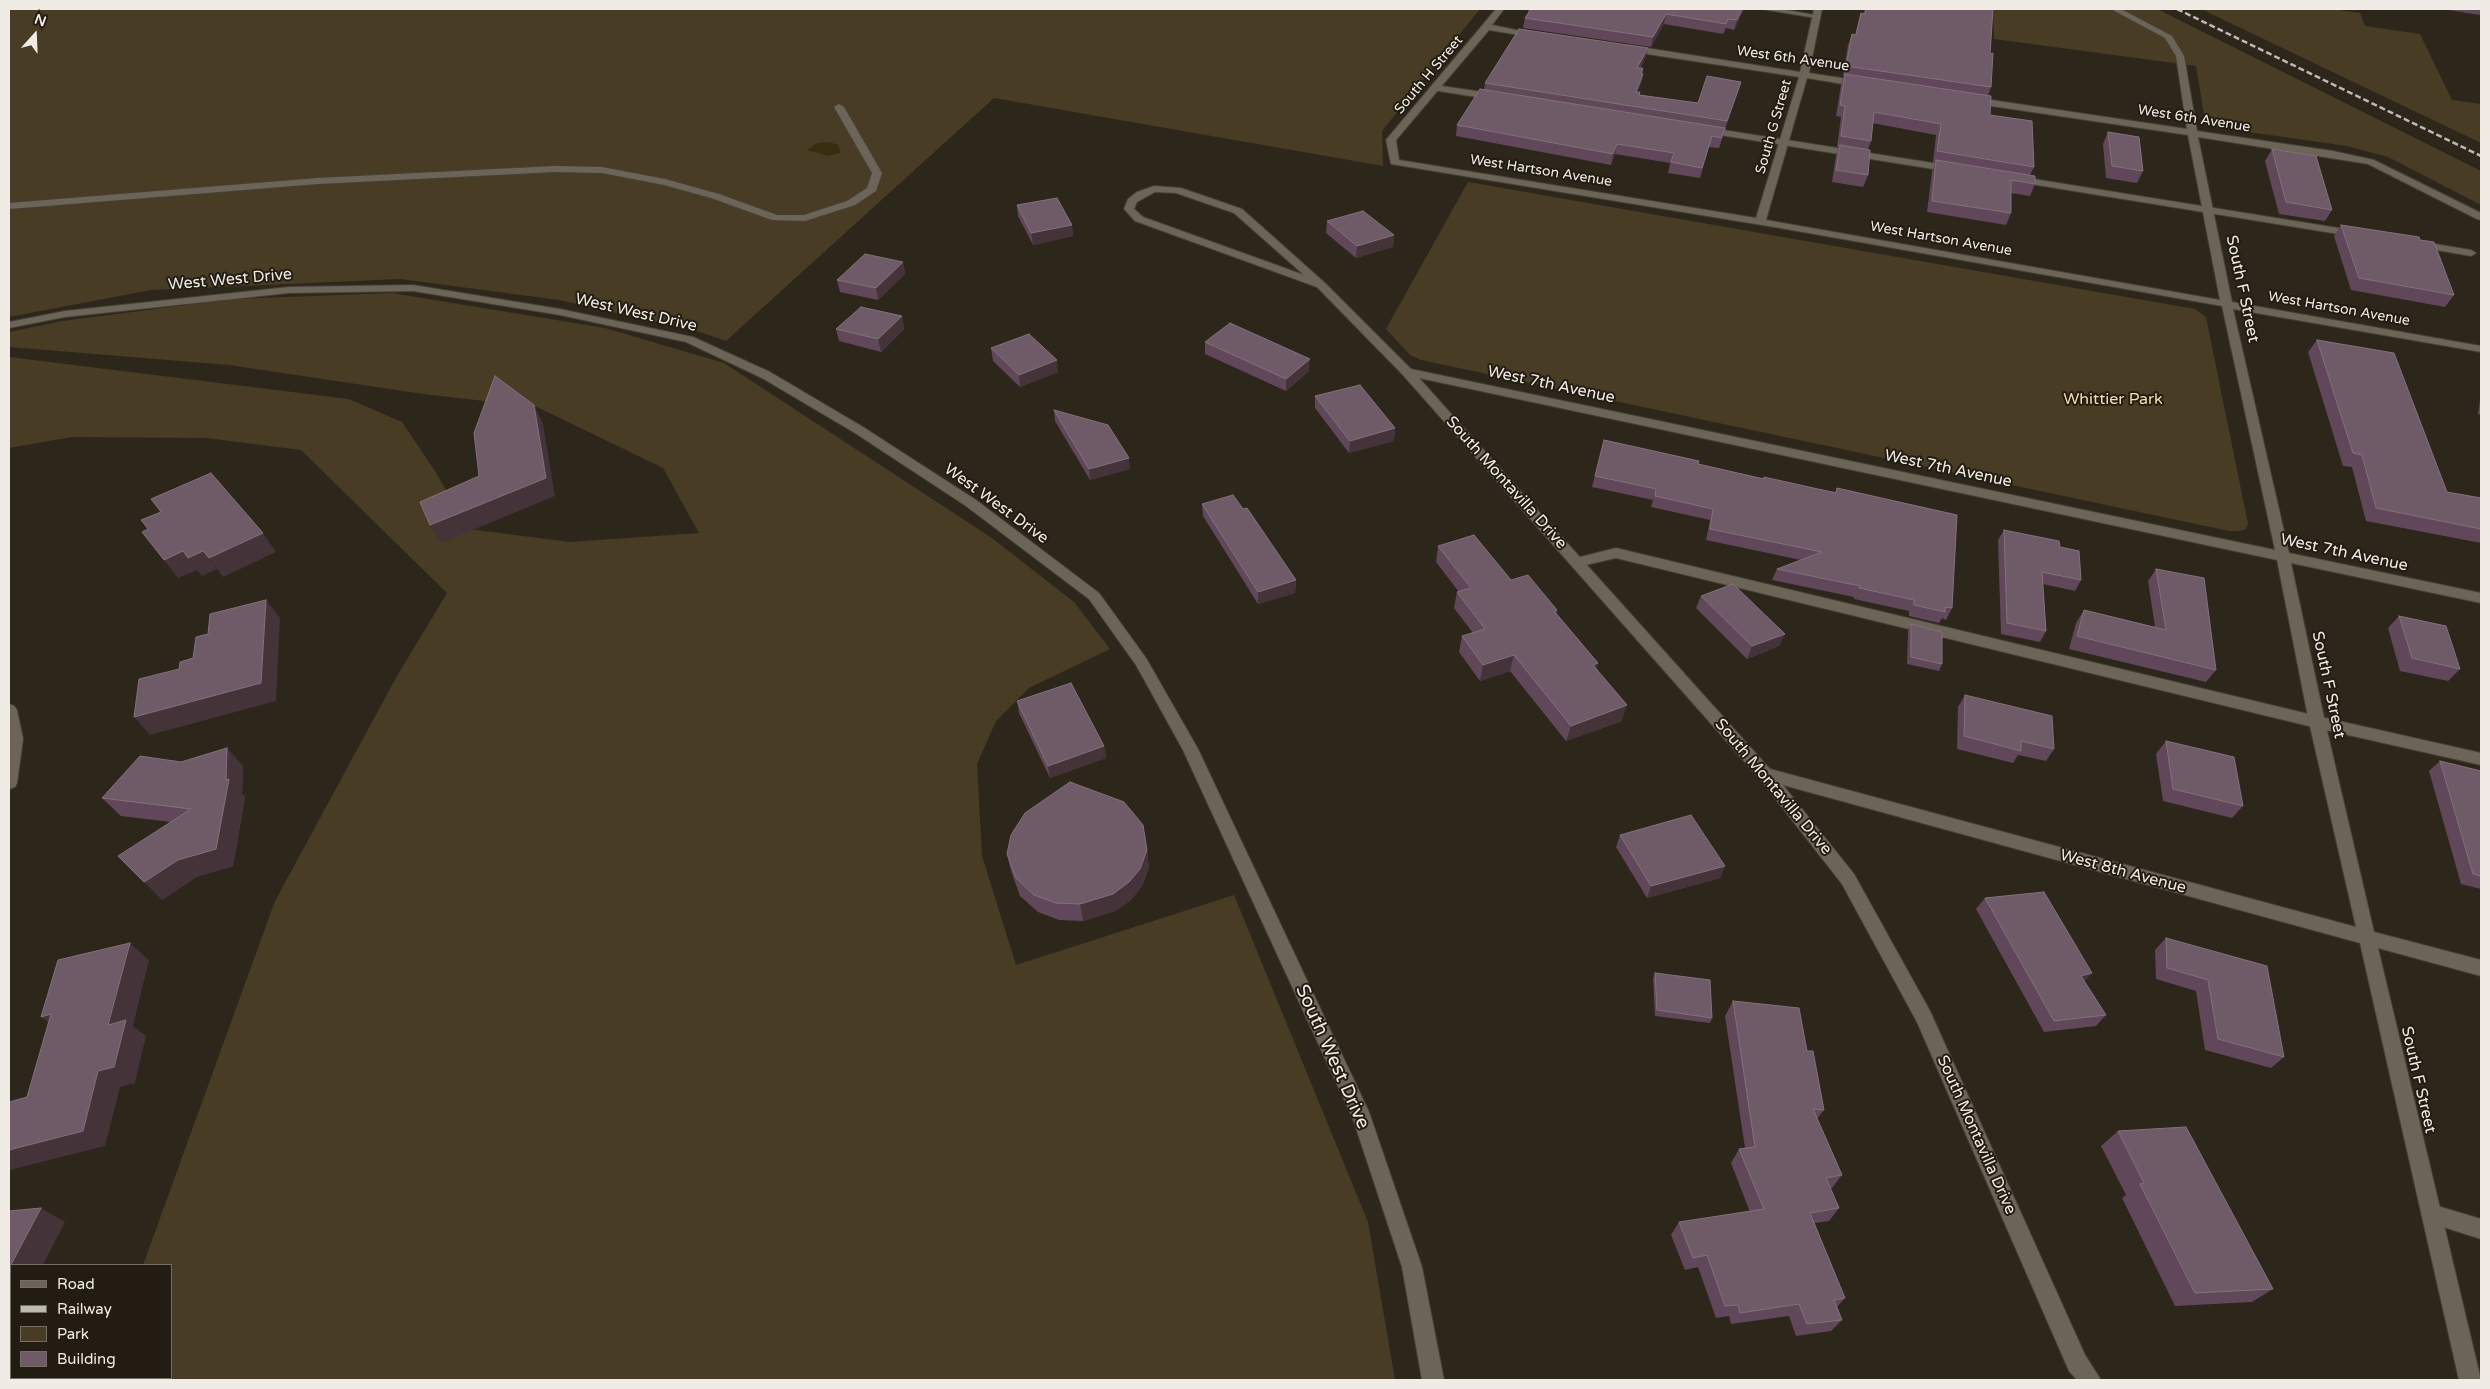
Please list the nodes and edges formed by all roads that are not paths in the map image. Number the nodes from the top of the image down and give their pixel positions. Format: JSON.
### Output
{"nodes":[{"id":1,"x":1500,"y":9,"type":"edge"},
{"id":2,"x":1765,"y":9,"type":"edge"},
{"id":3,"x":2115,"y":9,"type":"edge"},
{"id":4,"x":1817,"y":12,"type":"edge"},
{"id":5,"x":1487,"y":27,"type":"junction"},
{"id":6,"x":1545,"y":36,"type":"edge"},
{"id":7,"x":1621,"y":48,"type":"edge"},
{"id":8,"x":1804,"y":75,"type":"junction"},
{"id":9,"x":1872,"y":85,"type":"edge"},
{"id":10,"x":1435,"y":88,"type":"junction"},
{"id":11,"x":1503,"y":98,"type":"edge"},
{"id":12,"x":1959,"y":98,"type":"edge"},
{"id":13,"x":839,"y":107,"type":"dead end"},
{"id":14,"x":1697,"y":129,"type":"edge"},
{"id":15,"x":2192,"y":132,"type":"junction"},
{"id":16,"x":1784,"y":142,"type":"junction"},
{"id":17,"x":1394,"y":162,"type":"joint"},
{"id":18,"x":1961,"y":171,"type":"edge"},
{"id":19,"x":2001,"y":177,"type":"edge"},
{"id":20,"x":9,"y":206,"type":"edge"},
{"id":21,"x":2208,"y":210,"type":"junction"},
{"id":22,"x":2481,"y":217,"type":"edge"},
{"id":23,"x":1760,"y":222,"type":"junction"},
{"id":24,"x":2364,"y":235,"type":"edge"},
{"id":25,"x":2403,"y":242,"type":"edge"},
{"id":26,"x":2471,"y":253,"type":"dead end"},
{"id":27,"x":1321,"y":285,"type":"junction"},
{"id":28,"x":2227,"y":305,"type":"junction"},
{"id":29,"x":9,"y":325,"type":"edge"},
{"id":30,"x":2481,"y":349,"type":"edge"},
{"id":31,"x":1408,"y":372,"type":"junction"},
{"id":32,"x":2283,"y":558,"type":"junction"},
{"id":33,"x":1577,"y":562,"type":"junction"},
{"id":34,"x":2481,"y":598,"type":"edge"},
{"id":35,"x":9,"y":710,"type":"edge"},
{"id":36,"x":2317,"y":722,"type":"junction"},
{"id":37,"x":1190,"y":749,"type":"joint"},
{"id":38,"x":2481,"y":759,"type":"edge"},
{"id":39,"x":1765,"y":774,"type":"junction"},
{"id":40,"x":9,"y":783,"type":"edge"},
{"id":41,"x":2368,"y":939,"type":"junction"},
{"id":42,"x":2481,"y":968,"type":"edge"},
{"id":43,"x":2431,"y":1214,"type":"junction"},
{"id":44,"x":2481,"y":1230,"type":"edge"},
{"id":45,"x":1433,"y":1380,"type":"edge"},
{"id":46,"x":2090,"y":1380,"type":"edge"},
{"id":47,"x":2470,"y":1380,"type":"edge"}],
"edges":[{"from":1,"to":5,"type":"street","name":"South H Street"},
{"from":2,"to":4,"type":"street"},
{"from":3,"to":15,"type":"street","name":"South F Street"},
{"from":4,"to":8,"type":"street","name":"South G Street"},
{"from":5,"to":6,"type":"street"},
{"from":5,"to":10,"type":"street","name":"South H Street"},
{"from":7,"to":8,"type":"street","name":"West 6th Avenue"},
{"from":8,"to":9,"type":"street","name":"West 6th Avenue"},
{"from":8,"to":16,"type":"street","name":"South G Street"},
{"from":10,"to":11,"type":"street"},
{"from":10,"to":17,"type":"street","name":"South H Street"},
{"from":12,"to":15,"type":"street","name":"West 6th Avenue"},
{"from":13,"to":20,"type":"street"},
{"from":14,"to":16,"type":"street"},
{"from":15,"to":21,"type":"street","name":"South F Street"},
{"from":15,"to":22,"type":"street","name":"West 6th Avenue"},
{"from":16,"to":18,"type":"street"},
{"from":16,"to":23,"type":"street","name":"South G Street"},
{"from":17,"to":23,"type":"street","name":"West Hartson Avenue"},
{"from":19,"to":21,"type":"street"},
{"from":21,"to":24,"type":"street"},
{"from":21,"to":28,"type":"street","name":"South F Street"},
{"from":23,"to":28,"type":"street","name":"West Hartson Avenue"},
{"from":25,"to":26,"type":"street"},
{"from":27,"to":27,"type":"street","name":"South Montavilla Drive"},
{"from":27,"to":31,"type":"street","name":"South Montavilla Drive"},
{"from":28,"to":30,"type":"street","name":"West Hartson Avenue"},
{"from":28,"to":32,"type":"street","name":"South F Street"},
{"from":29,"to":37,"type":"street","name":"West West Drive"},
{"from":31,"to":32,"type":"street","name":"West 7th Avenue"},
{"from":31,"to":33,"type":"street","name":"South Montavilla Drive"},
{"from":32,"to":34,"type":"street","name":"West 7th Avenue"},
{"from":32,"to":36,"type":"street","name":"South F Street"},
{"from":33,"to":36,"type":"street"},
{"from":33,"to":39,"type":"street","name":"South Montavilla Drive"},
{"from":35,"to":40,"type":"street"},
{"from":36,"to":38,"type":"street"},
{"from":36,"to":41,"type":"street","name":"South F Street"},
{"from":37,"to":45,"type":"street","name":"South West Drive"},
{"from":39,"to":41,"type":"street","name":"West 8th Avenue"},
{"from":39,"to":46,"type":"street","name":"South Montavilla Drive"},
{"from":41,"to":42,"type":"street","name":"West 8th Avenue"},
{"from":41,"to":43,"type":"street","name":"South F Street"},
{"from":43,"to":44,"type":"street"},
{"from":43,"to":47,"type":"street","name":"South F Street"}]}
